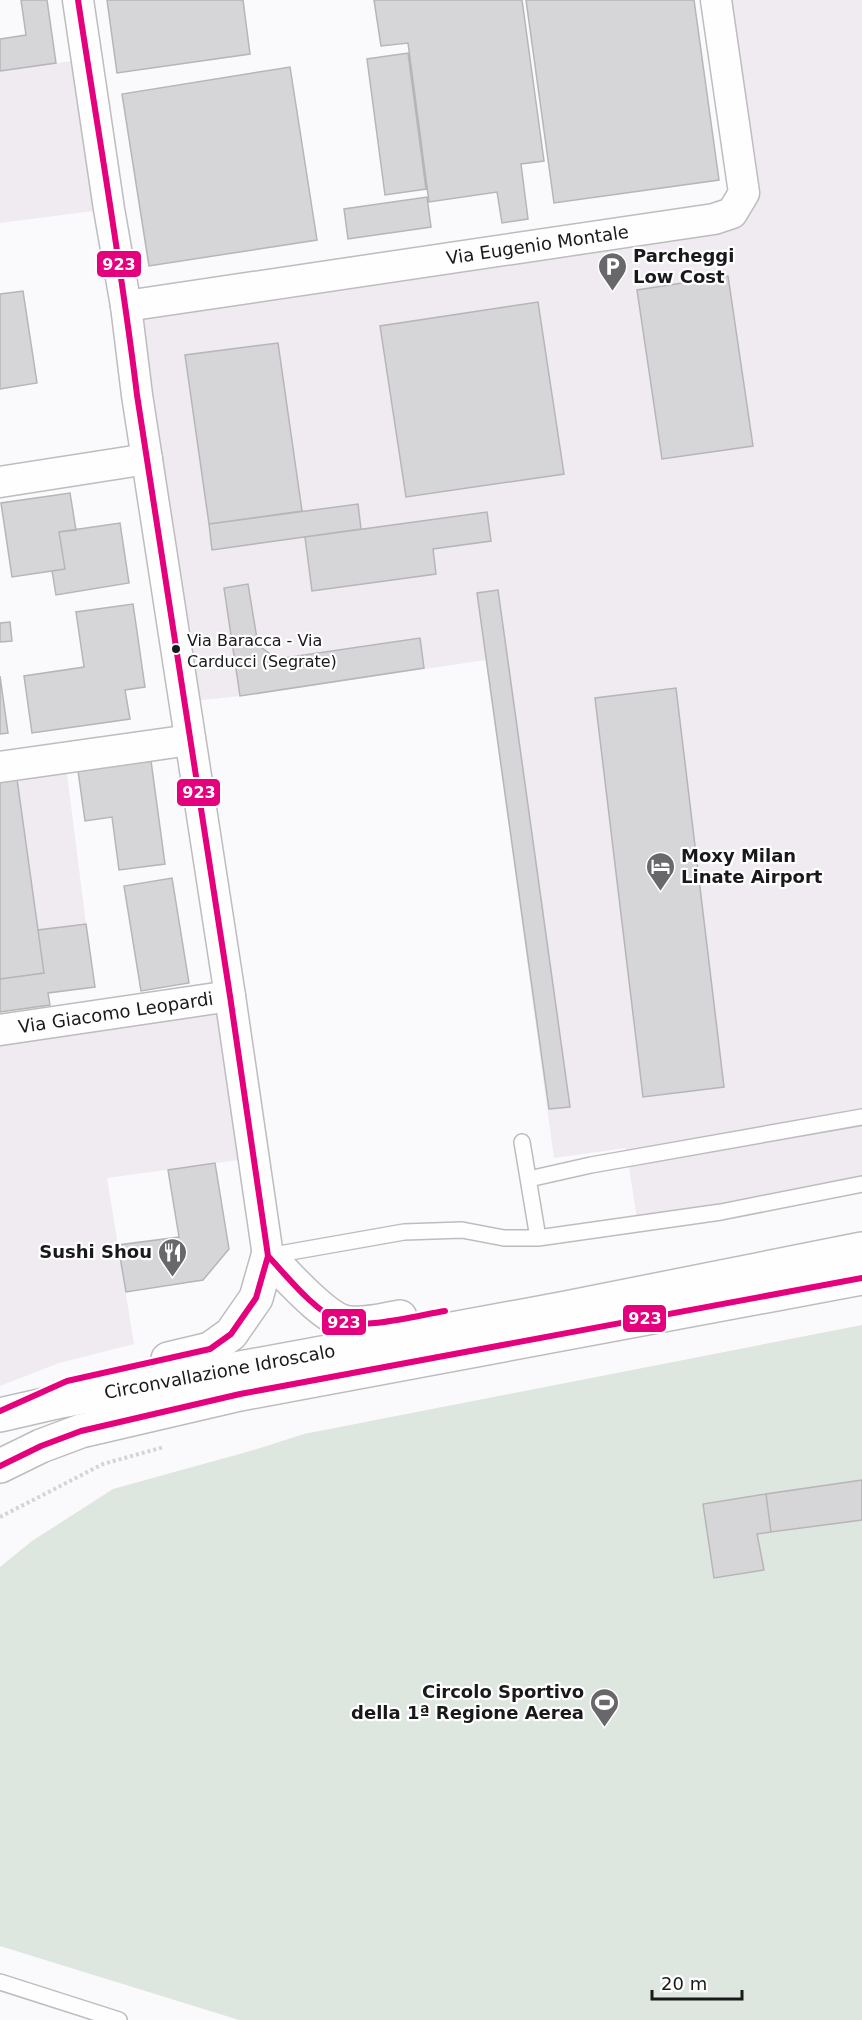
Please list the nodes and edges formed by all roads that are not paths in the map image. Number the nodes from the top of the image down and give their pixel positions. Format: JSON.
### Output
{"nodes":[{"id":1,"x":78,"y":0,"type":"edge"},
{"id":2,"x":717,"y":0,"type":"edge"},
{"id":3,"x":126,"y":306,"type":"junction"},
{"id":4,"x":147,"y":459,"type":"junction"},
{"id":5,"x":0,"y":482,"type":"edge"},
{"id":6,"x":190,"y":740,"type":"junction"},
{"id":7,"x":0,"y":767,"type":"edge"},
{"id":8,"x":230,"y":996,"type":"junction"},
{"id":9,"x":0,"y":1030,"type":"edge"},
{"id":10,"x":862,"y":1117,"type":"edge"},
{"id":11,"x":522,"y":1142,"type":"dead end"},
{"id":12,"x":528,"y":1179,"type":"junction"},
{"id":13,"x":862,"y":1184,"type":"edge"},
{"id":14,"x":538,"y":1238,"type":"junction"},
{"id":15,"x":862,"y":1249,"type":"edge"},
{"id":16,"x":268,"y":1256,"type":"junction"},
{"id":17,"x":862,"y":1278,"type":"edge"},
{"id":18,"x":561,"y":1309,"type":"junction"},
{"id":19,"x":0,"y":1413,"type":"edge"},
{"id":20,"x":0,"y":1466,"type":"edge"},
{"id":21,"x":0,"y":1982,"type":"edge"},
{"id":22,"x":119,"y":2020,"type":"edge"}],
"edges":[{"from":1,"to":3,"type":"street"},
{"from":2,"to":3,"type":"street","name":"Via Eugenio Montale"},
{"from":3,"to":4,"type":"street"},
{"from":4,"to":5,"type":"street"},
{"from":4,"to":6,"type":"street"},
{"from":6,"to":7,"type":"street"},
{"from":6,"to":8,"type":"street"},
{"from":8,"to":9,"type":"street","name":"Via Giacomo Leopardi"},
{"from":8,"to":16,"type":"street"},
{"from":10,"to":12,"type":"lane"},
{"from":11,"to":12,"type":"lane"},
{"from":12,"to":14,"type":"lane"},
{"from":13,"to":14,"type":"lane"},
{"from":14,"to":16,"type":"lane"},
{"from":15,"to":18,"type":"main road","name":"Circonvallazione Idroscalo"},
{"from":16,"to":18,"type":"main road"},
{"from":16,"to":19,"type":"main road"},
{"from":17,"to":20,"type":"main road","name":"Circonvallazione Idroscalo"},
{"from":18,"to":19,"type":"main road","name":"Circonvallazione Idroscalo"},
{"from":21,"to":22,"type":"lane"}]}
